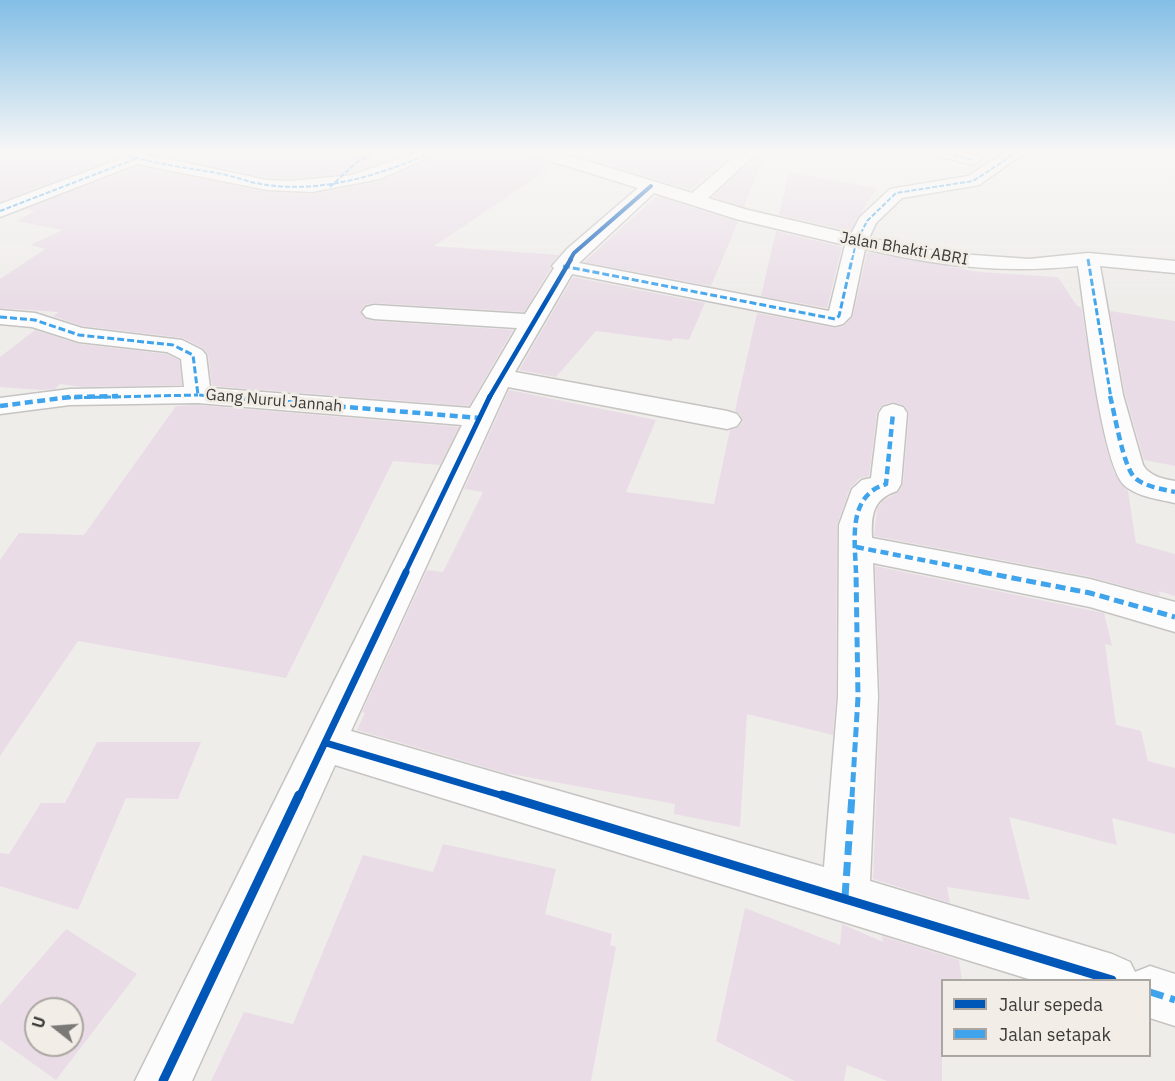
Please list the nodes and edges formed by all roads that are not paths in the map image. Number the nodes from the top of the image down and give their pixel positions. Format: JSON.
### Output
{"nodes":[{"id":1,"x":25,"y":201,"type":"edge"},
{"id":2,"x":633,"y":201,"type":"edge"},
{"id":3,"x":700,"y":201,"type":"edge"},
{"id":4,"x":888,"y":201,"type":"edge"},
{"id":5,"x":0,"y":211,"type":"edge"},
{"id":6,"x":856,"y":243,"type":"junction"},
{"id":7,"x":1089,"y":259,"type":"junction"},
{"id":8,"x":563,"y":266,"type":"junction"},
{"id":9,"x":1175,"y":267,"type":"edge"},
{"id":10,"x":374,"y":312,"type":"dead end"},
{"id":11,"x":0,"y":317,"type":"edge"},
{"id":12,"x":532,"y":322,"type":"junction"},
{"id":13,"x":499,"y":377,"type":"junction"},
{"id":14,"x":198,"y":395,"type":"junction"},
{"id":15,"x":0,"y":406,"type":"edge"},
{"id":16,"x":893,"y":413,"type":"dead end"},
{"id":17,"x":480,"y":418,"type":"junction"},
{"id":18,"x":727,"y":420,"type":"dead end"},
{"id":19,"x":1175,"y":492,"type":"edge"},
{"id":20,"x":856,"y":547,"type":"junction"},
{"id":21,"x":1175,"y":617,"type":"edge"},
{"id":22,"x":326,"y":743,"type":"junction"},
{"id":23,"x":845,"y":897,"type":"junction"},
{"id":24,"x":1106,"y":979,"type":"edge"},
{"id":25,"x":1151,"y":993,"type":"edge"},
{"id":26,"x":1175,"y":1000,"type":"edge"},
{"id":27,"x":163,"y":1081,"type":"edge"}],
"edges":[{"from":1,"to":5,"type":"street"},
{"from":2,"to":8,"type":"street"},
{"from":3,"to":6,"type":"street","name":"Jalan Bhakti ABRI"},
{"from":4,"to":6,"type":"street"},
{"from":6,"to":7,"type":"street","name":"Jalan Bhakti ABRI"},
{"from":6,"to":8,"type":"street"},
{"from":7,"to":9,"type":"street","name":"Jalan Bhakti ABRI"},
{"from":7,"to":19,"type":"street"},
{"from":8,"to":12,"type":"street"},
{"from":10,"to":12,"type":"street"},
{"from":11,"to":14,"type":"street","name":"Gang Nurul Jannah"},
{"from":12,"to":13,"type":"street"},
{"from":13,"to":17,"type":"street"},
{"from":13,"to":18,"type":"street"},
{"from":14,"to":15,"type":"street"},
{"from":14,"to":17,"type":"street","name":"Gang Nurul Jannah"},
{"from":16,"to":20,"type":"street"},
{"from":17,"to":22,"type":"street"},
{"from":20,"to":21,"type":"street"},
{"from":20,"to":23,"type":"street"},
{"from":22,"to":23,"type":"street"},
{"from":22,"to":27,"type":"street"},
{"from":23,"to":24,"type":"street"},
{"from":25,"to":26,"type":"street"}]}
